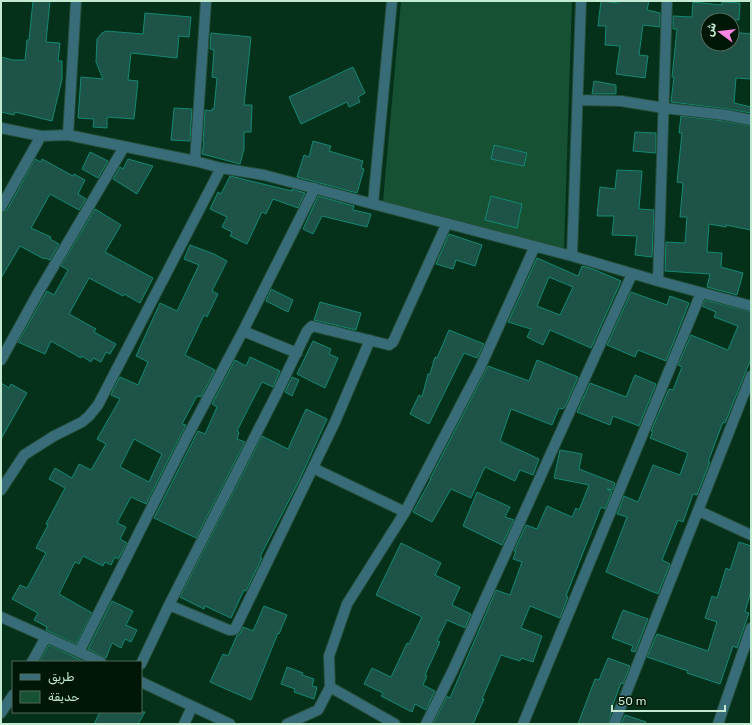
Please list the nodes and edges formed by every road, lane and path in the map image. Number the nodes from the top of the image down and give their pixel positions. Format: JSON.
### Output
{"nodes":[{"id":1,"x":76,"y":1,"type":"edge"},
{"id":2,"x":206,"y":1,"type":"edge"},
{"id":3,"x":392,"y":1,"type":"edge"},
{"id":4,"x":580,"y":1,"type":"edge"},
{"id":5,"x":667,"y":1,"type":"edge"},
{"id":6,"x":578,"y":100,"type":"junction"},
{"id":7,"x":664,"y":108,"type":"junction"},
{"id":8,"x":751,"y":120,"type":"edge"},
{"id":9,"x":1,"y":128,"type":"edge"},
{"id":10,"x":68,"y":135,"type":"junction"},
{"id":11,"x":40,"y":136,"type":"junction"},
{"id":12,"x":124,"y":147,"type":"junction"},
{"id":13,"x":195,"y":161,"type":"junction"},
{"id":14,"x":221,"y":168,"type":"junction"},
{"id":15,"x":315,"y":188,"type":"junction"},
{"id":16,"x":373,"y":204,"type":"junction"},
{"id":17,"x":1,"y":207,"type":"edge"},
{"id":18,"x":447,"y":223,"type":"junction"},
{"id":19,"x":535,"y":246,"type":"junction"},
{"id":20,"x":572,"y":256,"type":"junction"},
{"id":21,"x":632,"y":274,"type":"junction"},
{"id":22,"x":658,"y":282,"type":"junction"},
{"id":23,"x":701,"y":293,"type":"junction"},
{"id":24,"x":751,"y":306,"type":"edge"},
{"id":25,"x":242,"y":331,"type":"junction"},
{"id":26,"x":370,"y":340,"type":"junction"},
{"id":27,"x":297,"y":353,"type":"junction"},
{"id":28,"x":1,"y":360,"type":"edge"},
{"id":29,"x":751,"y":376,"type":"edge"},
{"id":30,"x":313,"y":468,"type":"junction"},
{"id":31,"x":1,"y":490,"type":"edge"},
{"id":32,"x":699,"y":511,"type":"junction"},
{"id":33,"x":405,"y":512,"type":"junction"},
{"id":34,"x":751,"y":535,"type":"edge"},
{"id":35,"x":169,"y":605,"type":"junction"},
{"id":36,"x":1,"y":617,"type":"edge"},
{"id":37,"x":751,"y":628,"type":"edge"},
{"id":38,"x":46,"y":636,"type":"junction"},
{"id":39,"x":79,"y":652,"type":"junction"},
{"id":40,"x":33,"y":661,"type":"edge"},
{"id":41,"x":99,"y":661,"type":"edge"},
{"id":42,"x":142,"y":662,"type":"edge"},
{"id":43,"x":142,"y":682,"type":"edge"},
{"id":44,"x":330,"y":687,"type":"junction"},
{"id":45,"x":12,"y":696,"type":"edge"},
{"id":46,"x":192,"y":707,"type":"junction"},
{"id":47,"x":1,"y":713,"type":"edge"},
{"id":48,"x":184,"y":724,"type":"edge"},
{"id":49,"x":230,"y":724,"type":"edge"},
{"id":50,"x":287,"y":724,"type":"edge"},
{"id":51,"x":395,"y":724,"type":"edge"},
{"id":52,"x":426,"y":724,"type":"edge"},
{"id":53,"x":523,"y":724,"type":"edge"},
{"id":54,"x":614,"y":724,"type":"edge"},
{"id":55,"x":718,"y":724,"type":"edge"}],
"edges":[{"from":1,"to":10,"type":"street"},
{"from":2,"to":13,"type":"street"},
{"from":3,"to":16,"type":"street"},
{"from":4,"to":6,"type":"street"},
{"from":5,"to":7,"type":"street"},
{"from":6,"to":7,"type":"street"},
{"from":6,"to":20,"type":"street"},
{"from":7,"to":8,"type":"street"},
{"from":7,"to":22,"type":"street"},
{"from":9,"to":11,"type":"street"},
{"from":10,"to":11,"type":"street"},
{"from":10,"to":12,"type":"street"},
{"from":11,"to":17,"type":"street"},
{"from":12,"to":13,"type":"street"},
{"from":12,"to":28,"type":"street"},
{"from":13,"to":14,"type":"street"},
{"from":14,"to":15,"type":"street"},
{"from":14,"to":31,"type":"street"},
{"from":15,"to":16,"type":"street"},
{"from":15,"to":25,"type":"street"},
{"from":16,"to":18,"type":"street"},
{"from":18,"to":19,"type":"street"},
{"from":18,"to":26,"type":"street"},
{"from":19,"to":20,"type":"street"},
{"from":19,"to":33,"type":"street"},
{"from":20,"to":21,"type":"street"},
{"from":21,"to":22,"type":"street"},
{"from":21,"to":52,"type":"street"},
{"from":22,"to":23,"type":"street"},
{"from":23,"to":24,"type":"street"},
{"from":23,"to":53,"type":"street"},
{"from":25,"to":27,"type":"street"},
{"from":25,"to":39,"type":"street"},
{"from":26,"to":27,"type":"street"},
{"from":26,"to":30,"type":"street"},
{"from":27,"to":35,"type":"street"},
{"from":29,"to":32,"type":"street"},
{"from":30,"to":33,"type":"street"},
{"from":30,"to":35,"type":"street"},
{"from":32,"to":34,"type":"street"},
{"from":32,"to":54,"type":"street"},
{"from":33,"to":44,"type":"street"},
{"from":35,"to":42,"type":"street"},
{"from":36,"to":38,"type":"street"},
{"from":37,"to":55,"type":"street"},
{"from":38,"to":39,"type":"street"},
{"from":38,"to":40,"type":"street"},
{"from":39,"to":41,"type":"street"},
{"from":43,"to":46,"type":"street"},
{"from":44,"to":50,"type":"street"},
{"from":44,"to":51,"type":"street"},
{"from":45,"to":47,"type":"street"},
{"from":46,"to":48,"type":"street"},
{"from":46,"to":49,"type":"street"}]}
